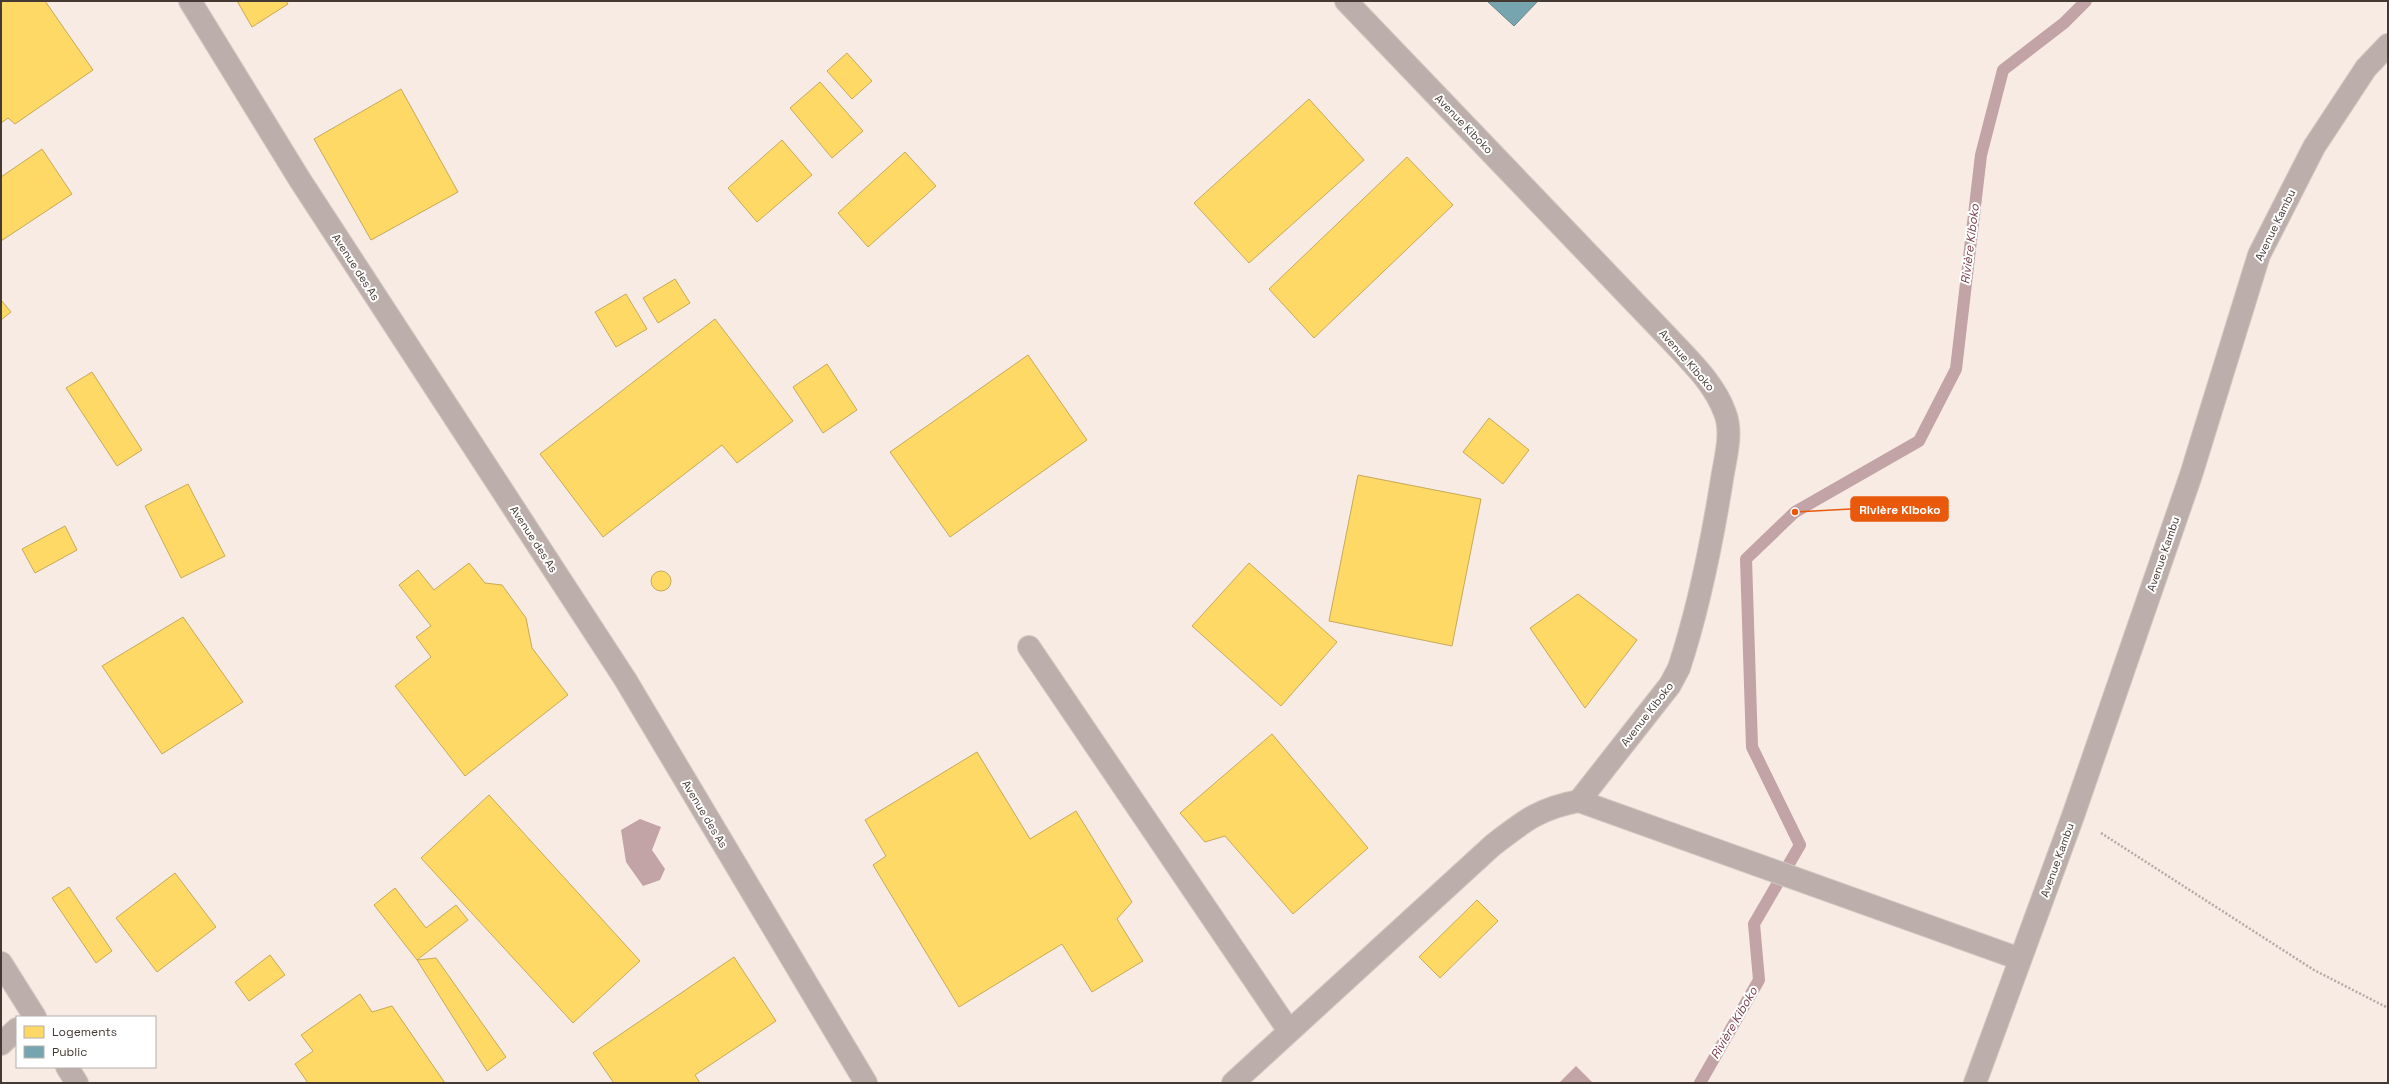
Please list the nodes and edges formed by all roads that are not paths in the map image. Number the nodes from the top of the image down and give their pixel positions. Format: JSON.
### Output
{"nodes":[{"id":1,"x":190,"y":1,"type":"edge"},
{"id":2,"x":1346,"y":1,"type":"edge"},
{"id":3,"x":2388,"y":45,"type":"edge"},
{"id":4,"x":1029,"y":647,"type":"dead end"},
{"id":5,"x":1578,"y":801,"type":"junction"},
{"id":6,"x":2020,"y":959,"type":"junction"},
{"id":7,"x":1,"y":963,"type":"edge"},
{"id":8,"x":33,"y":1016,"type":"edge"},
{"id":9,"x":16,"y":1030,"type":"edge"},
{"id":10,"x":1289,"y":1031,"type":"junction"},
{"id":11,"x":1,"y":1044,"type":"edge"},
{"id":12,"x":68,"y":1068,"type":"edge"},
{"id":13,"x":77,"y":1083,"type":"edge"},
{"id":14,"x":866,"y":1083,"type":"edge"},
{"id":15,"x":1233,"y":1083,"type":"edge"},
{"id":16,"x":1975,"y":1083,"type":"edge"}],
"edges":[{"from":1,"to":14,"type":"street","name":"Avenue des As"},
{"from":2,"to":5,"type":"street","name":"Avenue Kiboko"},
{"from":3,"to":6,"type":"street","name":"Avenue Kambu"},
{"from":4,"to":10,"type":"street"},
{"from":5,"to":6,"type":"street"},
{"from":5,"to":10,"type":"street"},
{"from":6,"to":16,"type":"street","name":"Avenue Kambu"},
{"from":7,"to":8,"type":"street"},
{"from":9,"to":11,"type":"street"},
{"from":10,"to":15,"type":"street"},
{"from":12,"to":13,"type":"street"}]}
